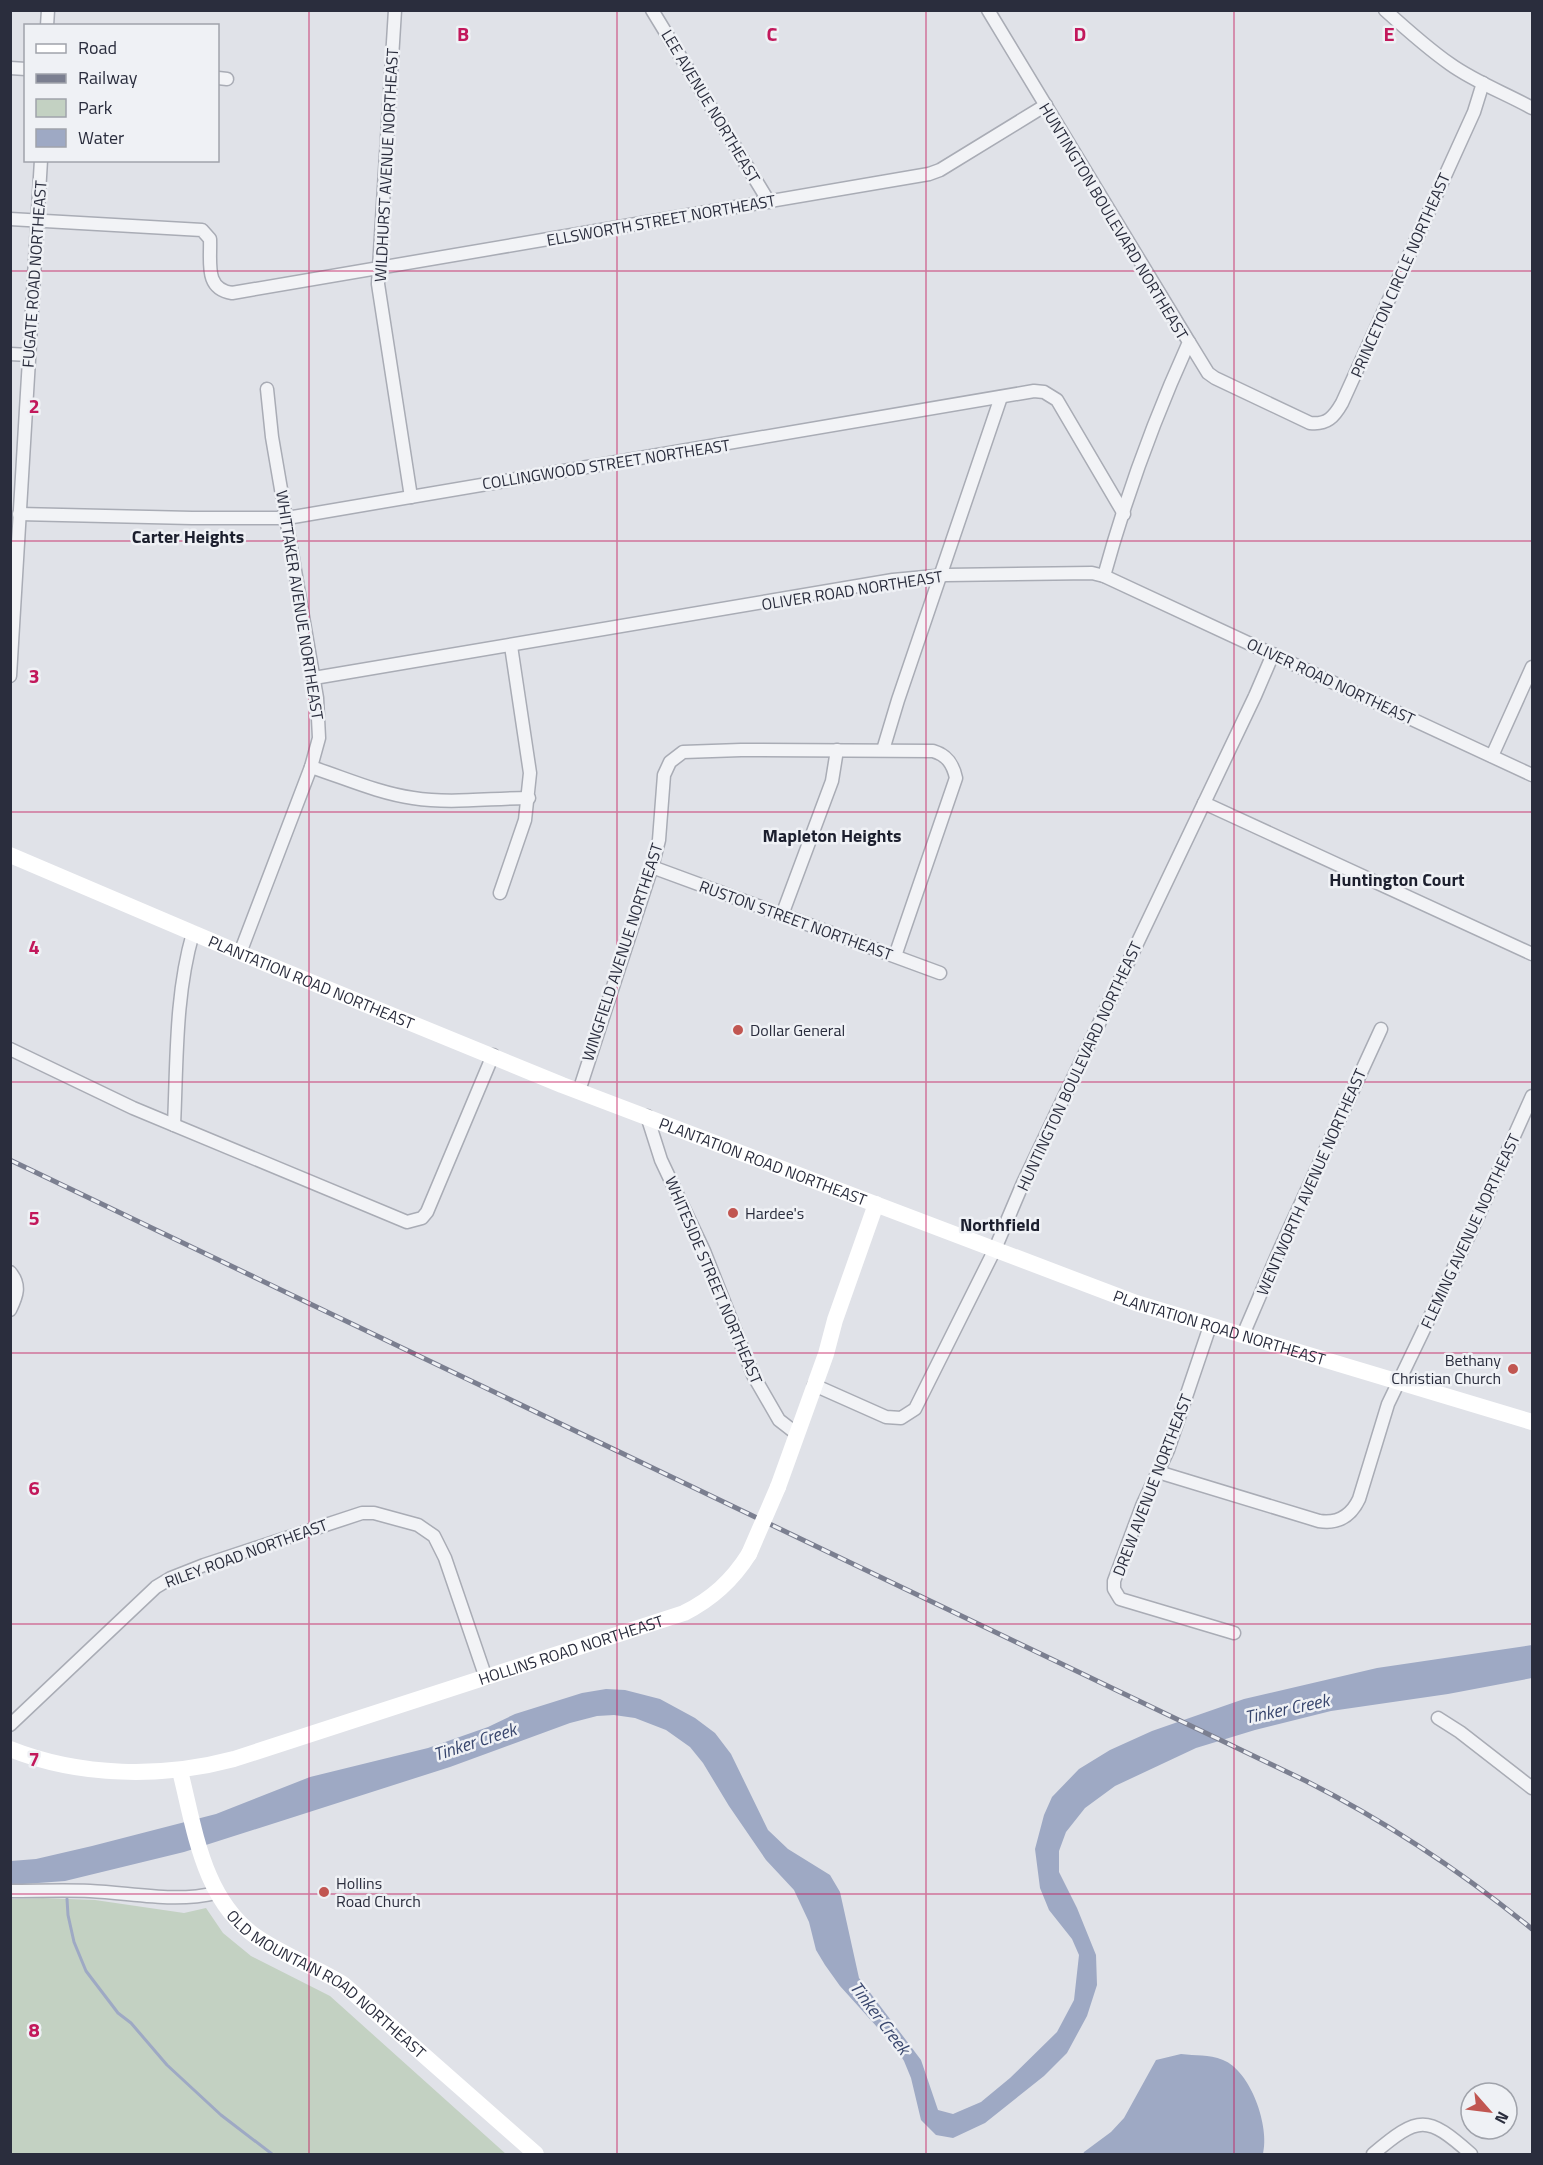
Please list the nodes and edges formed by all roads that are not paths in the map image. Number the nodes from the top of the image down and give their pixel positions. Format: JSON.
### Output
{"nodes":[{"id":1,"x":395,"y":10,"type":"edge"},
{"id":2,"x":652,"y":10,"type":"edge"},
{"id":3,"x":988,"y":10,"type":"edge"},
{"id":4,"x":1385,"y":10,"type":"edge"},
{"id":5,"x":1483,"y":83,"type":"junction"},
{"id":6,"x":1046,"y":105,"type":"junction"},
{"id":7,"x":1533,"y":108,"type":"edge"},
{"id":8,"x":41,"y":162,"type":"edge"},
{"id":9,"x":770,"y":202,"type":"junction"},
{"id":10,"x":10,"y":219,"type":"edge"},
{"id":11,"x":38,"y":220,"type":"junction"},
{"id":12,"x":378,"y":268,"type":"junction"},
{"id":13,"x":1189,"y":342,"type":"junction"},
{"id":14,"x":10,"y":354,"type":"edge"},
{"id":15,"x":29,"y":355,"type":"junction"},
{"id":16,"x":267,"y":389,"type":"dead end"},
{"id":17,"x":1001,"y":396,"type":"junction"},
{"id":18,"x":411,"y":497,"type":"junction"},
{"id":19,"x":19,"y":514,"type":"junction"},
{"id":20,"x":1124,"y":514,"type":"junction"},
{"id":21,"x":287,"y":518,"type":"junction"},
{"id":22,"x":940,"y":575,"type":"junction"},
{"id":23,"x":1104,"y":576,"type":"junction"},
{"id":24,"x":511,"y":646,"type":"junction"},
{"id":25,"x":1272,"y":654,"type":"junction"},
{"id":26,"x":1533,"y":667,"type":"edge"},
{"id":27,"x":10,"y":676,"type":"edge"},
{"id":28,"x":314,"y":678,"type":"junction"},
{"id":29,"x":837,"y":750,"type":"junction"},
{"id":30,"x":883,"y":750,"type":"junction"},
{"id":31,"x":1492,"y":756,"type":"junction"},
{"id":32,"x":311,"y":767,"type":"junction"},
{"id":33,"x":1533,"y":775,"type":"edge"},
{"id":34,"x":529,"y":798,"type":"junction"},
{"id":35,"x":1204,"y":803,"type":"junction"},
{"id":36,"x":10,"y":855,"type":"edge"},
{"id":37,"x":652,"y":867,"type":"junction"},
{"id":38,"x":500,"y":893,"type":"dead end"},
{"id":39,"x":782,"y":915,"type":"junction"},
{"id":40,"x":193,"y":933,"type":"junction"},
{"id":41,"x":240,"y":953,"type":"junction"},
{"id":42,"x":1533,"y":954,"type":"edge"},
{"id":43,"x":895,"y":956,"type":"junction"},
{"id":44,"x":940,"y":973,"type":"dead end"},
{"id":45,"x":1381,"y":1029,"type":"dead end"},
{"id":46,"x":10,"y":1049,"type":"edge"},
{"id":47,"x":493,"y":1056,"type":"junction"},
{"id":48,"x":579,"y":1091,"type":"junction"},
{"id":49,"x":1533,"y":1096,"type":"edge"},
{"id":50,"x":647,"y":1116,"type":"junction"},
{"id":51,"x":174,"y":1125,"type":"junction"},
{"id":52,"x":876,"y":1204,"type":"junction"},
{"id":53,"x":995,"y":1249,"type":"junction"},
{"id":54,"x":10,"y":1272,"type":"edge"},
{"id":55,"x":10,"y":1310,"type":"edge"},
{"id":56,"x":1210,"y":1326,"type":"junction"},
{"id":57,"x":1242,"y":1335,"type":"junction"},
{"id":58,"x":1400,"y":1382,"type":"junction"},
{"id":59,"x":814,"y":1385,"type":"junction"},
{"id":60,"x":1533,"y":1422,"type":"edge"},
{"id":61,"x":797,"y":1434,"type":"junction"},
{"id":62,"x":1158,"y":1472,"type":"junction"},
{"id":63,"x":1234,"y":1633,"type":"dead end"},
{"id":64,"x":486,"y":1678,"type":"junction"},
{"id":65,"x":1438,"y":1718,"type":"dead end"},
{"id":66,"x":10,"y":1725,"type":"edge"},
{"id":67,"x":10,"y":1749,"type":"edge"},
{"id":68,"x":180,"y":1771,"type":"junction"},
{"id":69,"x":1533,"y":1788,"type":"edge"},
{"id":70,"x":10,"y":1891,"type":"edge"},
{"id":71,"x":216,"y":1893,"type":"junction"},
{"id":72,"x":536,"y":2154,"type":"edge"},
{"id":73,"x":1373,"y":2154,"type":"edge"},
{"id":74,"x":1471,"y":2154,"type":"edge"}],
"edges":[{"from":1,"to":12,"type":"street","name":"WILDHURST AVENUE NORTHEAST"},
{"from":2,"to":9,"type":"street","name":"LEE AVENUE NORTHEAST"},
{"from":3,"to":6,"type":"street","name":"HUNTINGTON BOULEVARD NORTHEAST"},
{"from":4,"to":5,"type":"street"},
{"from":5,"to":7,"type":"street"},
{"from":5,"to":13,"type":"street","name":"PRINCETON CIRCLE NORTHEAST"},
{"from":6,"to":9,"type":"street","name":"ELLSWORTH STREET NORTHEAST"},
{"from":6,"to":13,"type":"street","name":"HUNTINGTON BOULEVARD NORTHEAST"},
{"from":8,"to":11,"type":"street","name":"FUGATE ROAD NORTHEAST"},
{"from":9,"to":12,"type":"street","name":"ELLSWORTH STREET NORTHEAST"},
{"from":10,"to":11,"type":"street"},
{"from":11,"to":12,"type":"street","name":"ELLSWORTH STREET NORTHEAST"},
{"from":11,"to":15,"type":"street","name":"FUGATE ROAD NORTHEAST"},
{"from":12,"to":18,"type":"street","name":"WILDHURST AVENUE NORTHEAST"},
{"from":13,"to":20,"type":"street","name":"HUNTINGTON BOULEVARD NORTHEAST"},
{"from":14,"to":15,"type":"street"},
{"from":15,"to":19,"type":"street","name":"FUGATE ROAD NORTHEAST"},
{"from":16,"to":21,"type":"street","name":"WHITTAKER AVENUE NORTHEAST"},
{"from":17,"to":18,"type":"street","name":"COLLINGWOOD STREET NORTHEAST"},
{"from":17,"to":20,"type":"street","name":"COLLINGWOOD STREET NORTHEAST"},
{"from":17,"to":22,"type":"street"},
{"from":18,"to":21,"type":"street","name":"COLLINGWOOD STREET NORTHEAST"},
{"from":19,"to":21,"type":"street","name":"COLLINGWOOD STREET NORTHEAST"},
{"from":19,"to":27,"type":"street","name":"FUGATE ROAD NORTHEAST"},
{"from":20,"to":23,"type":"street","name":"HUNTINGTON BOULEVARD NORTHEAST"},
{"from":21,"to":28,"type":"street","name":"WHITTAKER AVENUE NORTHEAST"},
{"from":22,"to":23,"type":"street","name":"OLIVER ROAD NORTHEAST"},
{"from":22,"to":24,"type":"street","name":"OLIVER ROAD NORTHEAST"},
{"from":22,"to":30,"type":"street"},
{"from":23,"to":25,"type":"street","name":"OLIVER ROAD NORTHEAST"},
{"from":24,"to":28,"type":"street","name":"OLIVER ROAD NORTHEAST"},
{"from":24,"to":34,"type":"street"},
{"from":25,"to":31,"type":"street","name":"OLIVER ROAD NORTHEAST"},
{"from":25,"to":35,"type":"street","name":"HUNTINGTON BOULEVARD NORTHEAST"},
{"from":26,"to":31,"type":"street"},
{"from":28,"to":32,"type":"street","name":"WHITTAKER AVENUE NORTHEAST"},
{"from":29,"to":30,"type":"street","name":"WINGFIELD AVENUE NORTHEAST"},
{"from":29,"to":37,"type":"street","name":"WINGFIELD AVENUE NORTHEAST"},
{"from":29,"to":39,"type":"street"},
{"from":30,"to":43,"type":"street","name":"WINGFIELD AVENUE NORTHEAST"},
{"from":31,"to":33,"type":"street","name":"OLIVER ROAD NORTHEAST"},
{"from":32,"to":34,"type":"street"},
{"from":32,"to":41,"type":"street","name":"WHITTAKER AVENUE NORTHEAST"},
{"from":34,"to":38,"type":"street"},
{"from":35,"to":42,"type":"street"},
{"from":35,"to":53,"type":"street","name":"HUNTINGTON BOULEVARD NORTHEAST"},
{"from":36,"to":40,"type":"main road","name":"PLANTATION ROAD NORTHEAST"},
{"from":37,"to":39,"type":"street","name":"RUSTON STREET NORTHEAST"},
{"from":37,"to":48,"type":"street","name":"WINGFIELD AVENUE NORTHEAST"},
{"from":39,"to":43,"type":"street","name":"RUSTON STREET NORTHEAST"},
{"from":40,"to":41,"type":"main road","name":"PLANTATION ROAD NORTHEAST"},
{"from":40,"to":51,"type":"street"},
{"from":41,"to":47,"type":"main road","name":"PLANTATION ROAD NORTHEAST"},
{"from":43,"to":44,"type":"street","name":"RUSTON STREET NORTHEAST"},
{"from":45,"to":57,"type":"street","name":"WENTWORTH AVENUE NORTHEAST"},
{"from":46,"to":51,"type":"street"},
{"from":47,"to":48,"type":"main road","name":"PLANTATION ROAD NORTHEAST"},
{"from":47,"to":51,"type":"street"},
{"from":48,"to":50,"type":"main road","name":"PLANTATION ROAD NORTHEAST"},
{"from":49,"to":58,"type":"street","name":"FLEMING AVENUE NORTHEAST"},
{"from":50,"to":52,"type":"main road","name":"PLANTATION ROAD NORTHEAST"},
{"from":50,"to":61,"type":"street","name":"WHITESIDE STREET NORTHEAST"},
{"from":52,"to":53,"type":"main road","name":"PLANTATION ROAD NORTHEAST"},
{"from":52,"to":59,"type":"main road","name":"HOLLINS ROAD NORTHEAST"},
{"from":53,"to":56,"type":"main road","name":"PLANTATION ROAD NORTHEAST"},
{"from":53,"to":59,"type":"street","name":"HUNTINGTON BOULEVARD NORTHEAST"},
{"from":54,"to":55,"type":"street"},
{"from":56,"to":57,"type":"main road","name":"PLANTATION ROAD NORTHEAST"},
{"from":56,"to":62,"type":"street","name":"DREW AVENUE NORTHEAST"},
{"from":57,"to":58,"type":"main road","name":"PLANTATION ROAD NORTHEAST"},
{"from":58,"to":60,"type":"main road","name":"PLANTATION ROAD NORTHEAST"},
{"from":58,"to":62,"type":"street","name":"FLEMING AVENUE NORTHEAST"},
{"from":59,"to":61,"type":"main road","name":"HOLLINS ROAD NORTHEAST"},
{"from":61,"to":64,"type":"main road","name":"HOLLINS ROAD NORTHEAST","bridge":true},
{"from":62,"to":63,"type":"street","name":"DREW AVENUE NORTHEAST"},
{"from":64,"to":66,"type":"street","name":"RILEY ROAD NORTHEAST"},
{"from":64,"to":68,"type":"main road","name":"HOLLINS ROAD NORTHEAST"},
{"from":65,"to":69,"type":"street"},
{"from":67,"to":68,"type":"main road","name":"HOLLINS ROAD NORTHEAST"},
{"from":68,"to":71,"type":"main road","name":"OLD MOUNTAIN ROAD NORTHEAST"},
{"from":70,"to":71,"type":"street"},
{"from":71,"to":72,"type":"main road","name":"OLD MOUNTAIN ROAD NORTHEAST"},
{"from":73,"to":74,"type":"street"}]}
